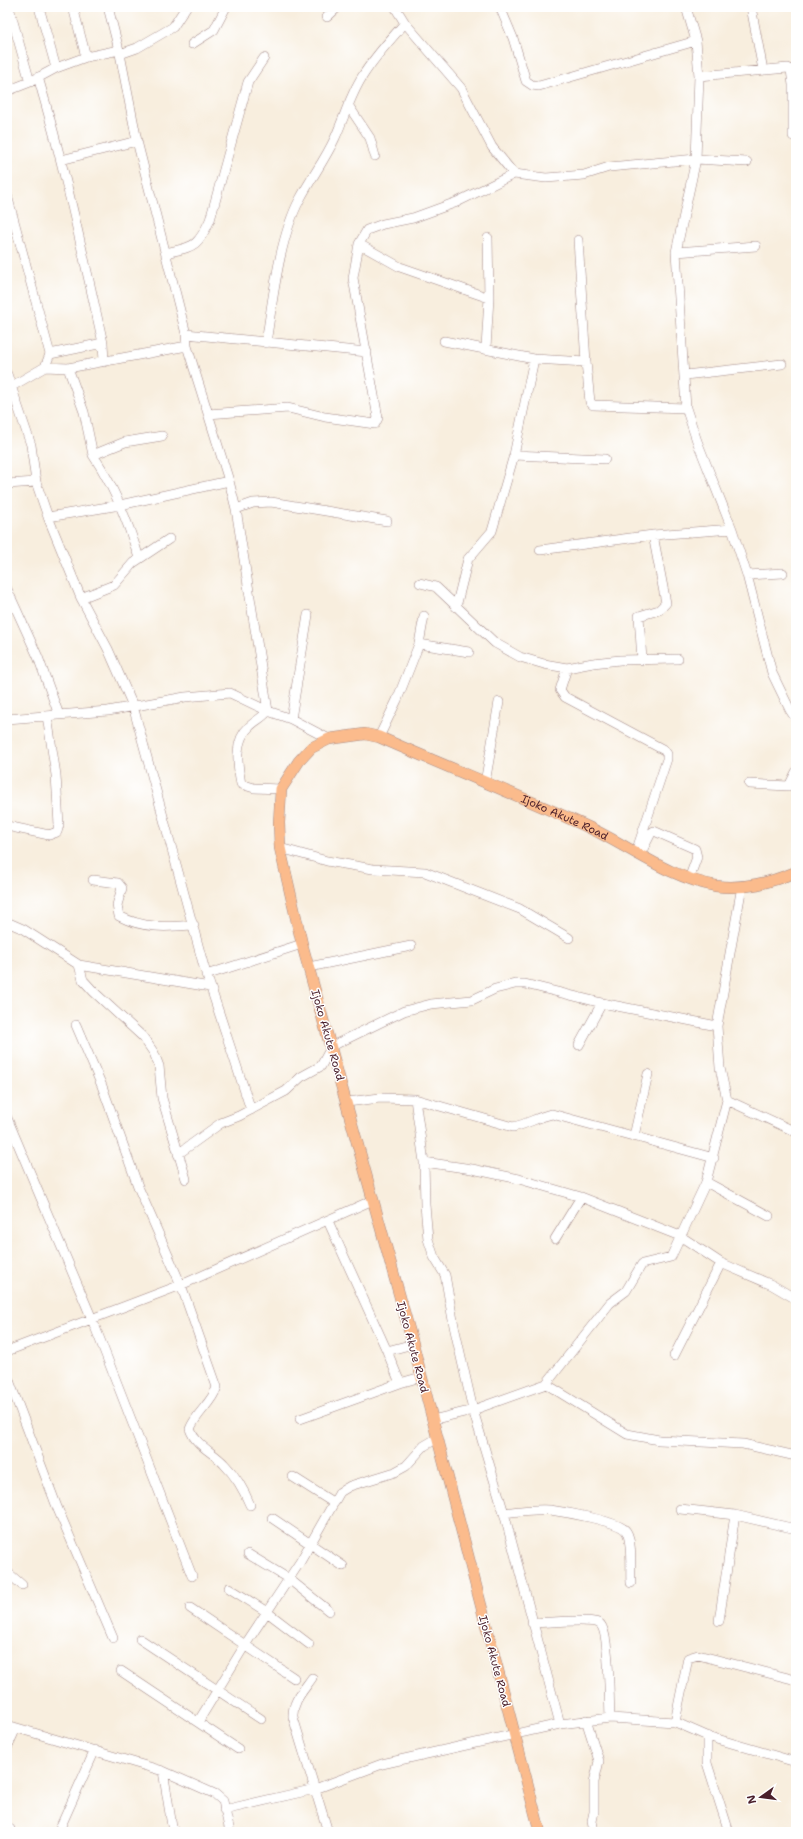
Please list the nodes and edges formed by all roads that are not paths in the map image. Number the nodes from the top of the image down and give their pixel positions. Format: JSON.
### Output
{"nodes":[{"id":1,"x":9,"y":7,"type":"edge"},
{"id":2,"x":39,"y":7,"type":"edge"},
{"id":3,"x":73,"y":7,"type":"edge"},
{"id":4,"x":108,"y":7,"type":"edge"},
{"id":5,"x":186,"y":7,"type":"edge"},
{"id":6,"x":226,"y":7,"type":"edge"},
{"id":7,"x":338,"y":7,"type":"edge"},
{"id":8,"x":394,"y":7,"type":"edge"},
{"id":9,"x":500,"y":7,"type":"edge"},
{"id":10,"x":686,"y":7,"type":"edge"},
{"id":11,"x":751,"y":7,"type":"edge"},
{"id":12,"x":327,"y":17,"type":"dead end"},
{"id":13,"x":405,"y":23,"type":"junction"},
{"id":14,"x":696,"y":41,"type":"junction"},
{"id":15,"x":192,"y":44,"type":"dead end"},
{"id":16,"x":120,"y":52,"type":"junction"},
{"id":17,"x":86,"y":57,"type":"junction"},
{"id":18,"x":264,"y":58,"type":"dead end"},
{"id":19,"x":56,"y":68,"type":"junction"},
{"id":20,"x":763,"y":70,"type":"junction"},
{"id":21,"x":699,"y":76,"type":"junction"},
{"id":22,"x":38,"y":77,"type":"junction"},
{"id":23,"x":30,"y":82,"type":"junction"},
{"id":24,"x":7,"y":91,"type":"edge"},
{"id":25,"x":348,"y":105,"type":"junction"},
{"id":26,"x":792,"y":136,"type":"dead end"},
{"id":27,"x":137,"y":141,"type":"junction"},
{"id":28,"x":375,"y":156,"type":"dead end"},
{"id":29,"x":696,"y":159,"type":"junction"},
{"id":30,"x":61,"y":160,"type":"junction"},
{"id":31,"x":747,"y":162,"type":"dead end"},
{"id":32,"x":514,"y":174,"type":"junction"},
{"id":33,"x":7,"y":195,"type":"edge"},
{"id":34,"x":488,"y":238,"type":"dead end"},
{"id":35,"x":578,"y":240,"type":"dead end"},
{"id":36,"x":358,"y":244,"type":"junction"},
{"id":37,"x":756,"y":246,"type":"dead end"},
{"id":38,"x":676,"y":252,"type":"junction"},
{"id":39,"x":166,"y":253,"type":"junction"},
{"id":40,"x":489,"y":298,"type":"junction"},
{"id":41,"x":186,"y":334,"type":"junction"},
{"id":42,"x":444,"y":341,"type":"dead end"},
{"id":43,"x":103,"y":343,"type":"junction"},
{"id":44,"x":266,"y":343,"type":"junction"},
{"id":45,"x":188,"y":346,"type":"junction"},
{"id":46,"x":486,"y":348,"type":"junction"},
{"id":47,"x":367,"y":352,"type":"junction"},
{"id":48,"x":50,"y":354,"type":"junction"},
{"id":49,"x":534,"y":359,"type":"junction"},
{"id":50,"x":104,"y":362,"type":"junction"},
{"id":51,"x":586,"y":362,"type":"junction"},
{"id":52,"x":782,"y":364,"type":"dead end"},
{"id":53,"x":45,"y":367,"type":"junction"},
{"id":54,"x":68,"y":368,"type":"junction"},
{"id":55,"x":7,"y":374,"type":"edge"},
{"id":56,"x":685,"y":375,"type":"junction"},
{"id":57,"x":9,"y":388,"type":"edge"},
{"id":58,"x":686,"y":408,"type":"junction"},
{"id":59,"x":208,"y":414,"type":"junction"},
{"id":60,"x":162,"y":436,"type":"dead end"},
{"id":61,"x":93,"y":454,"type":"junction"},
{"id":62,"x":514,"y":455,"type":"junction"},
{"id":63,"x":605,"y":458,"type":"dead end"},
{"id":64,"x":229,"y":481,"type":"junction"},
{"id":65,"x":36,"y":482,"type":"junction"},
{"id":66,"x":7,"y":484,"type":"edge"},
{"id":67,"x":120,"y":505,"type":"junction"},
{"id":68,"x":236,"y":509,"type":"junction"},
{"id":69,"x":48,"y":517,"type":"junction"},
{"id":70,"x":387,"y":521,"type":"dead end"},
{"id":71,"x":732,"y":529,"type":"junction"},
{"id":72,"x":653,"y":535,"type":"junction"},
{"id":73,"x":169,"y":540,"type":"dead end"},
{"id":74,"x":540,"y":550,"type":"dead end"},
{"id":75,"x":139,"y":558,"type":"junction"},
{"id":76,"x":783,"y":573,"type":"dead end"},
{"id":77,"x":748,"y":575,"type":"junction"},
{"id":78,"x":420,"y":583,"type":"dead end"},
{"id":79,"x":7,"y":589,"type":"edge"},
{"id":80,"x":81,"y":598,"type":"junction"},
{"id":81,"x":456,"y":607,"type":"junction"},
{"id":82,"x":308,"y":614,"type":"dead end"},
{"id":83,"x":424,"y":616,"type":"dead end"},
{"id":84,"x":419,"y":644,"type":"junction"},
{"id":85,"x":469,"y":652,"type":"dead end"},
{"id":86,"x":678,"y":659,"type":"dead end"},
{"id":87,"x":642,"y":660,"type":"junction"},
{"id":88,"x":567,"y":668,"type":"junction"},
{"id":89,"x":499,"y":702,"type":"dead end"},
{"id":90,"x":133,"y":706,"type":"junction"},
{"id":91,"x":268,"y":711,"type":"junction"},
{"id":92,"x":60,"y":715,"type":"junction"},
{"id":93,"x":47,"y":716,"type":"junction"},
{"id":94,"x":7,"y":719,"type":"edge"},
{"id":95,"x":291,"y":719,"type":"junction"},
{"id":96,"x":796,"y":719,"type":"edge"},
{"id":97,"x":379,"y":737,"type":"junction"},
{"id":98,"x":329,"y":739,"type":"junction"},
{"id":99,"x":796,"y":772,"type":"edge"},
{"id":100,"x":485,"y":783,"type":"junction"},
{"id":101,"x":749,"y":784,"type":"dead end"},
{"id":102,"x":281,"y":789,"type":"junction"},
{"id":103,"x":7,"y":826,"type":"edge"},
{"id":104,"x":280,"y":848,"type":"junction"},
{"id":105,"x":638,"y":854,"type":"junction"},
{"id":106,"x":796,"y":872,"type":"edge"},
{"id":107,"x":689,"y":879,"type":"junction"},
{"id":108,"x":93,"y":880,"type":"dead end"},
{"id":109,"x":742,"y":886,"type":"junction"},
{"id":110,"x":7,"y":922,"type":"edge"},
{"id":111,"x":194,"y":925,"type":"junction"},
{"id":112,"x":569,"y":938,"type":"dead end"},
{"id":113,"x":302,"y":944,"type":"junction"},
{"id":114,"x":411,"y":946,"type":"dead end"},
{"id":115,"x":79,"y":965,"type":"junction"},
{"id":116,"x":309,"y":967,"type":"junction"},
{"id":117,"x":206,"y":975,"type":"junction"},
{"id":118,"x":210,"y":987,"type":"junction"},
{"id":119,"x":602,"y":1003,"type":"junction"},
{"id":120,"x":76,"y":1025,"type":"dead end"},
{"id":121,"x":717,"y":1026,"type":"junction"},
{"id":122,"x":579,"y":1045,"type":"dead end"},
{"id":123,"x":332,"y":1046,"type":"junction"},
{"id":124,"x":648,"y":1074,"type":"dead end"},
{"id":125,"x":415,"y":1099,"type":"junction"},
{"id":126,"x":727,"y":1100,"type":"junction"},
{"id":127,"x":347,"y":1102,"type":"junction"},
{"id":128,"x":251,"y":1110,"type":"junction"},
{"id":129,"x":7,"y":1118,"type":"edge"},
{"id":130,"x":796,"y":1132,"type":"edge"},
{"id":131,"x":634,"y":1136,"type":"junction"},
{"id":132,"x":178,"y":1154,"type":"junction"},
{"id":133,"x":714,"y":1158,"type":"junction"},
{"id":134,"x":424,"y":1162,"type":"junction"},
{"id":135,"x":186,"y":1179,"type":"dead end"},
{"id":136,"x":706,"y":1182,"type":"junction"},
{"id":137,"x":581,"y":1197,"type":"junction"},
{"id":138,"x":373,"y":1200,"type":"junction"},
{"id":139,"x":769,"y":1216,"type":"dead end"},
{"id":140,"x":328,"y":1221,"type":"junction"},
{"id":141,"x":680,"y":1236,"type":"junction"},
{"id":142,"x":555,"y":1239,"type":"dead end"},
{"id":143,"x":721,"y":1263,"type":"junction"},
{"id":144,"x":181,"y":1284,"type":"junction"},
{"id":145,"x":796,"y":1299,"type":"edge"},
{"id":146,"x":92,"y":1319,"type":"junction"},
{"id":147,"x":413,"y":1344,"type":"junction"},
{"id":148,"x":7,"y":1351,"type":"edge"},
{"id":149,"x":387,"y":1351,"type":"junction"},
{"id":150,"x":674,"y":1356,"type":"dead end"},
{"id":151,"x":7,"y":1375,"type":"edge"},
{"id":152,"x":421,"y":1377,"type":"junction"},
{"id":153,"x":400,"y":1383,"type":"junction"},
{"id":154,"x":546,"y":1384,"type":"junction"},
{"id":155,"x":473,"y":1410,"type":"junction"},
{"id":156,"x":300,"y":1419,"type":"dead end"},
{"id":157,"x":432,"y":1420,"type":"junction"},
{"id":158,"x":436,"y":1439,"type":"junction"},
{"id":159,"x":796,"y":1456,"type":"edge"},
{"id":160,"x":293,"y":1477,"type":"dead end"},
{"id":161,"x":334,"y":1503,"type":"junction"},
{"id":162,"x":250,"y":1506,"type":"dead end"},
{"id":163,"x":680,"y":1509,"type":"dead end"},
{"id":164,"x":504,"y":1513,"type":"junction"},
{"id":165,"x":735,"y":1515,"type":"junction"},
{"id":166,"x":272,"y":1518,"type":"dead end"},
{"id":167,"x":796,"y":1529,"type":"edge"},
{"id":168,"x":310,"y":1544,"type":"junction"},
{"id":169,"x":248,"y":1554,"type":"dead end"},
{"id":170,"x":343,"y":1566,"type":"dead end"},
{"id":171,"x":7,"y":1572,"type":"edge"},
{"id":172,"x":192,"y":1576,"type":"dead end"},
{"id":173,"x":289,"y":1579,"type":"junction"},
{"id":174,"x":631,"y":1583,"type":"dead end"},
{"id":175,"x":22,"y":1585,"type":"dead end"},
{"id":176,"x":230,"y":1588,"type":"dead end"},
{"id":177,"x":190,"y":1608,"type":"dead end"},
{"id":178,"x":329,"y":1611,"type":"dead end"},
{"id":179,"x":267,"y":1612,"type":"junction"},
{"id":180,"x":719,"y":1620,"type":"dead end"},
{"id":181,"x":532,"y":1623,"type":"junction"},
{"id":182,"x":113,"y":1638,"type":"dead end"},
{"id":183,"x":140,"y":1639,"type":"dead end"},
{"id":184,"x":309,"y":1644,"type":"dead end"},
{"id":185,"x":245,"y":1645,"type":"junction"},
{"id":186,"x":121,"y":1671,"type":"dead end"},
{"id":187,"x":294,"y":1678,"type":"dead end"},
{"id":188,"x":312,"y":1678,"type":"dead end"},
{"id":189,"x":796,"y":1680,"type":"edge"},
{"id":190,"x":219,"y":1690,"type":"junction"},
{"id":191,"x":610,"y":1718,"type":"junction"},
{"id":192,"x":261,"y":1719,"type":"dead end"},
{"id":193,"x":586,"y":1720,"type":"junction"},
{"id":194,"x":198,"y":1722,"type":"junction"},
{"id":195,"x":674,"y":1722,"type":"junction"},
{"id":196,"x":560,"y":1724,"type":"junction"},
{"id":197,"x":11,"y":1726,"type":"edge"},
{"id":198,"x":515,"y":1734,"type":"junction"},
{"id":199,"x":707,"y":1736,"type":"junction"},
{"id":200,"x":7,"y":1748,"type":"edge"},
{"id":201,"x":238,"y":1749,"type":"dead end"},
{"id":202,"x":95,"y":1750,"type":"junction"},
{"id":203,"x":796,"y":1762,"type":"edge"},
{"id":204,"x":163,"y":1771,"type":"junction"},
{"id":205,"x":315,"y":1789,"type":"junction"},
{"id":206,"x":224,"y":1810,"type":"junction"},
{"id":207,"x":60,"y":1828,"type":"dead end"},
{"id":208,"x":173,"y":1832,"type":"edge"},
{"id":209,"x":230,"y":1832,"type":"edge"},
{"id":210,"x":328,"y":1832,"type":"edge"},
{"id":211,"x":540,"y":1832,"type":"edge"},
{"id":212,"x":594,"y":1832,"type":"edge"},
{"id":213,"x":729,"y":1832,"type":"edge"}],
"edges":[{"from":1,"to":23,"type":"street"},
{"from":2,"to":19,"type":"street"},
{"from":3,"to":17,"type":"street"},
{"from":4,"to":16,"type":"street"},
{"from":5,"to":16,"type":"street"},
{"from":6,"to":15,"type":"street"},
{"from":7,"to":12,"type":"street"},
{"from":8,"to":13,"type":"street"},
{"from":9,"to":14,"type":"street"},
{"from":10,"to":14,"type":"street"},
{"from":11,"to":20,"type":"street"},
{"from":13,"to":25,"type":"street"},
{"from":13,"to":32,"type":"street"},
{"from":14,"to":21,"type":"street"},
{"from":16,"to":17,"type":"street"},
{"from":16,"to":27,"type":"street"},
{"from":17,"to":19,"type":"street"},
{"from":18,"to":39,"type":"street"},
{"from":19,"to":22,"type":"street"},
{"from":20,"to":21,"type":"street"},
{"from":20,"to":26,"type":"street"},
{"from":21,"to":29,"type":"street"},
{"from":22,"to":23,"type":"street"},
{"from":22,"to":30,"type":"street"},
{"from":23,"to":24,"type":"street"},
{"from":25,"to":28,"type":"street"},
{"from":25,"to":44,"type":"street"},
{"from":27,"to":30,"type":"street"},
{"from":27,"to":39,"type":"street"},
{"from":29,"to":31,"type":"street"},
{"from":29,"to":32,"type":"street"},
{"from":29,"to":38,"type":"street"},
{"from":30,"to":43,"type":"street"},
{"from":32,"to":36,"type":"street"},
{"from":33,"to":48,"type":"street"},
{"from":34,"to":40,"type":"street"},
{"from":35,"to":51,"type":"street"},
{"from":36,"to":40,"type":"street"},
{"from":36,"to":47,"type":"street"},
{"from":37,"to":38,"type":"street"},
{"from":38,"to":56,"type":"street"},
{"from":39,"to":41,"type":"street"},
{"from":40,"to":46,"type":"street"},
{"from":41,"to":44,"type":"street"},
{"from":41,"to":45,"type":"street"},
{"from":42,"to":46,"type":"street"},
{"from":43,"to":48,"type":"street"},
{"from":43,"to":50,"type":"street"},
{"from":44,"to":47,"type":"street"},
{"from":45,"to":50,"type":"street"},
{"from":45,"to":59,"type":"street"},
{"from":46,"to":49,"type":"street"},
{"from":47,"to":59,"type":"street"},
{"from":48,"to":53,"type":"street"},
{"from":49,"to":51,"type":"street"},
{"from":49,"to":62,"type":"street"},
{"from":50,"to":54,"type":"street"},
{"from":51,"to":58,"type":"street"},
{"from":52,"to":56,"type":"street"},
{"from":53,"to":54,"type":"street"},
{"from":53,"to":57,"type":"street"},
{"from":54,"to":61,"type":"street"},
{"from":55,"to":57,"type":"street"},
{"from":56,"to":58,"type":"street"},
{"from":57,"to":65,"type":"street"},
{"from":58,"to":71,"type":"street"},
{"from":59,"to":64,"type":"street"},
{"from":60,"to":61,"type":"street"},
{"from":61,"to":67,"type":"street"},
{"from":62,"to":63,"type":"street"},
{"from":62,"to":81,"type":"street"},
{"from":64,"to":67,"type":"street"},
{"from":64,"to":68,"type":"street"},
{"from":65,"to":66,"type":"street"},
{"from":65,"to":69,"type":"street"},
{"from":67,"to":69,"type":"street"},
{"from":67,"to":75,"type":"street"},
{"from":68,"to":70,"type":"street"},
{"from":68,"to":91,"type":"street"},
{"from":69,"to":80,"type":"street"},
{"from":71,"to":72,"type":"street"},
{"from":71,"to":77,"type":"street"},
{"from":72,"to":74,"type":"street"},
{"from":72,"to":87,"type":"street"},
{"from":73,"to":75,"type":"street"},
{"from":75,"to":80,"type":"street"},
{"from":76,"to":77,"type":"street"},
{"from":77,"to":96,"type":"street"},
{"from":78,"to":81,"type":"street"},
{"from":79,"to":92,"type":"street"},
{"from":80,"to":90,"type":"street"},
{"from":81,"to":88,"type":"street"},
{"from":82,"to":95,"type":"street"},
{"from":83,"to":84,"type":"street"},
{"from":84,"to":85,"type":"street"},
{"from":84,"to":97,"type":"street"},
{"from":86,"to":87,"type":"street"},
{"from":87,"to":88,"type":"street"},
{"from":88,"to":105,"type":"street"},
{"from":89,"to":100,"type":"street"},
{"from":90,"to":91,"type":"street"},
{"from":90,"to":92,"type":"street"},
{"from":90,"to":111,"type":"street"},
{"from":91,"to":95,"type":"street"},
{"from":91,"to":102,"type":"street"},
{"from":92,"to":93,"type":"street"},
{"from":93,"to":94,"type":"street"},
{"from":93,"to":103,"type":"street"},
{"from":95,"to":98,"type":"street"},
{"from":97,"to":98,"type":"main road","name":"Ijoko Akute Road"},
{"from":97,"to":100,"type":"main road","name":"Ijoko Akute Road"},
{"from":98,"to":102,"type":"main road","name":"Ijoko Akute Road"},
{"from":99,"to":101,"type":"street"},
{"from":100,"to":105,"type":"main road","name":"Ijoko Akute Road"},
{"from":102,"to":104,"type":"main road","name":"Ijoko Akute Road"},
{"from":104,"to":112,"type":"street"},
{"from":104,"to":113,"type":"main road","name":"Ijoko Akute Road"},
{"from":105,"to":107,"type":"main road","name":"Ijoko Akute Road"},
{"from":105,"to":107,"type":"street"},
{"from":106,"to":109,"type":"main road","name":"Ijoko Akute Road"},
{"from":107,"to":109,"type":"main road","name":"Ijoko Akute Road"},
{"from":108,"to":111,"type":"street"},
{"from":109,"to":121,"type":"street"},
{"from":110,"to":115,"type":"street"},
{"from":111,"to":117,"type":"street"},
{"from":113,"to":116,"type":"main road","name":"Ijoko Akute Road"},
{"from":113,"to":117,"type":"street"},
{"from":114,"to":116,"type":"street"},
{"from":115,"to":118,"type":"street"},
{"from":115,"to":132,"type":"street"},
{"from":116,"to":123,"type":"main road","name":"Ijoko Akute Road"},
{"from":117,"to":118,"type":"street"},
{"from":118,"to":128,"type":"street"},
{"from":119,"to":121,"type":"street"},
{"from":119,"to":122,"type":"street"},
{"from":119,"to":123,"type":"street"},
{"from":120,"to":144,"type":"street"},
{"from":121,"to":126,"type":"street"},
{"from":123,"to":127,"type":"main road","name":"Ijoko Akute Road"},
{"from":123,"to":128,"type":"street"},
{"from":124,"to":131,"type":"street"},
{"from":125,"to":127,"type":"street"},
{"from":125,"to":131,"type":"street"},
{"from":125,"to":134,"type":"street"},
{"from":126,"to":130,"type":"street"},
{"from":126,"to":133,"type":"street"},
{"from":127,"to":138,"type":"main road","name":"Ijoko Akute Road"},
{"from":128,"to":132,"type":"street"},
{"from":129,"to":146,"type":"street"},
{"from":131,"to":133,"type":"street"},
{"from":132,"to":135,"type":"street"},
{"from":133,"to":136,"type":"street"},
{"from":134,"to":137,"type":"street"},
{"from":134,"to":155,"type":"street"},
{"from":136,"to":139,"type":"street"},
{"from":136,"to":141,"type":"street"},
{"from":137,"to":141,"type":"street"},
{"from":137,"to":142,"type":"street"},
{"from":138,"to":140,"type":"street"},
{"from":138,"to":147,"type":"main road","name":"Ijoko Akute Road"},
{"from":140,"to":144,"type":"street"},
{"from":140,"to":149,"type":"street"},
{"from":141,"to":143,"type":"street"},
{"from":141,"to":154,"type":"street"},
{"from":143,"to":145,"type":"street"},
{"from":143,"to":150,"type":"street"},
{"from":144,"to":146,"type":"street"},
{"from":144,"to":162,"type":"street"},
{"from":146,"to":148,"type":"street"},
{"from":146,"to":172,"type":"street"},
{"from":147,"to":149,"type":"street"},
{"from":147,"to":152,"type":"main road","name":"Ijoko Akute Road"},
{"from":149,"to":153,"type":"street"},
{"from":151,"to":182,"type":"street"},
{"from":152,"to":153,"type":"street"},
{"from":152,"to":157,"type":"main road","name":"Ijoko Akute Road"},
{"from":153,"to":156,"type":"street"},
{"from":154,"to":155,"type":"street"},
{"from":154,"to":159,"type":"street"},
{"from":155,"to":157,"type":"street"},
{"from":155,"to":164,"type":"street"},
{"from":157,"to":158,"type":"main road","name":"Ijoko Akute Road"},
{"from":158,"to":161,"type":"street"},
{"from":158,"to":198,"type":"main road","name":"Ijoko Akute Road"},
{"from":160,"to":161,"type":"street"},
{"from":161,"to":168,"type":"street"},
{"from":163,"to":165,"type":"street"},
{"from":164,"to":174,"type":"street"},
{"from":164,"to":181,"type":"street"},
{"from":165,"to":167,"type":"street"},
{"from":165,"to":180,"type":"street"},
{"from":166,"to":168,"type":"street"},
{"from":168,"to":170,"type":"street"},
{"from":168,"to":173,"type":"street"},
{"from":169,"to":173,"type":"street"},
{"from":171,"to":175,"type":"street"},
{"from":173,"to":178,"type":"street"},
{"from":173,"to":179,"type":"street"},
{"from":176,"to":179,"type":"street"},
{"from":177,"to":185,"type":"street"},
{"from":179,"to":184,"type":"street"},
{"from":179,"to":185,"type":"street"},
{"from":181,"to":191,"type":"street"},
{"from":181,"to":196,"type":"street"},
{"from":183,"to":190,"type":"street"},
{"from":185,"to":187,"type":"street"},
{"from":185,"to":190,"type":"street"},
{"from":186,"to":194,"type":"street"},
{"from":188,"to":205,"type":"street"},
{"from":189,"to":195,"type":"street"},
{"from":190,"to":192,"type":"street"},
{"from":190,"to":194,"type":"street"},
{"from":191,"to":193,"type":"street"},
{"from":191,"to":195,"type":"street"},
{"from":193,"to":196,"type":"street"},
{"from":193,"to":212,"type":"street"},
{"from":194,"to":201,"type":"street"},
{"from":195,"to":199,"type":"street"},
{"from":196,"to":198,"type":"street"},
{"from":197,"to":200,"type":"street"},
{"from":197,"to":202,"type":"street"},
{"from":198,"to":205,"type":"street"},
{"from":198,"to":211,"type":"main road","name":"Ijoko Akute Road"},
{"from":199,"to":203,"type":"street"},
{"from":199,"to":213,"type":"street"},
{"from":202,"to":204,"type":"street"},
{"from":202,"to":207,"type":"street"},
{"from":204,"to":206,"type":"street"},
{"from":204,"to":208,"type":"street"},
{"from":205,"to":206,"type":"street"},
{"from":205,"to":210,"type":"street"},
{"from":206,"to":209,"type":"street"}]}
